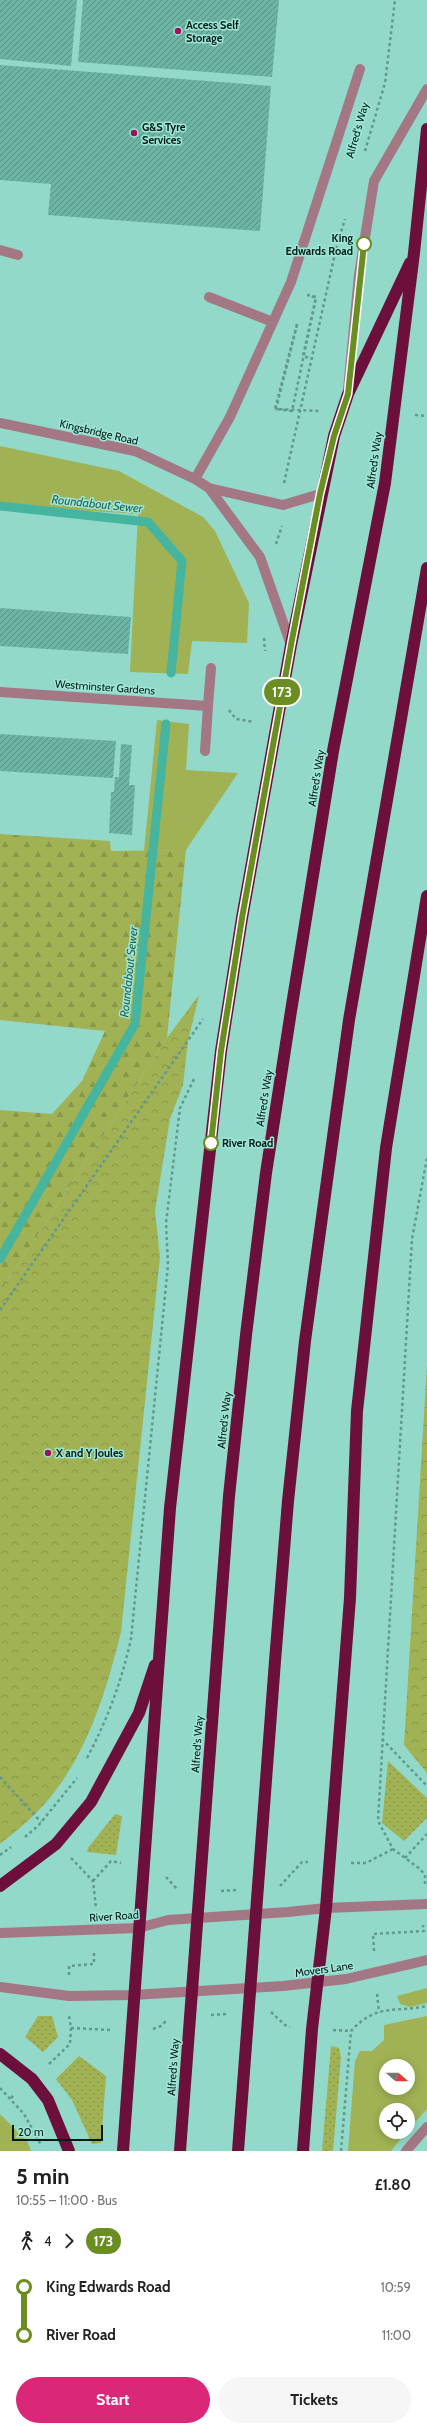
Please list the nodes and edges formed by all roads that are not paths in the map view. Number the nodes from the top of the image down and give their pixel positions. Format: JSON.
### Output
{"nodes":[{"id":1,"x":360,"y":69,"type":"dead end"},
{"id":2,"x":427,"y":88,"type":"edge"},
{"id":3,"x":427,"y":129,"type":"edge"},
{"id":4,"x":0,"y":250,"type":"edge"},
{"id":5,"x":414,"y":253,"type":"junction"},
{"id":6,"x":18,"y":254,"type":"dead end"},
{"id":7,"x":209,"y":297,"type":"dead end"},
{"id":8,"x":273,"y":322,"type":"junction"},
{"id":9,"x":348,"y":394,"type":"junction"},
{"id":10,"x":0,"y":423,"type":"edge"},
{"id":11,"x":195,"y":479,"type":"junction"},
{"id":12,"x":209,"y":488,"type":"junction"},
{"id":13,"x":320,"y":494,"type":"junction"},
{"id":14,"x":427,"y":568,"type":"edge"},
{"id":15,"x":291,"y":645,"type":"junction"},
{"id":16,"x":211,"y":668,"type":"dead end"},
{"id":17,"x":0,"y":692,"type":"edge"},
{"id":18,"x":208,"y":706,"type":"junction"},
{"id":19,"x":205,"y":751,"type":"dead end"},
{"id":20,"x":427,"y":896,"type":"edge"},
{"id":21,"x":161,"y":1646,"type":"junction"},
{"id":22,"x":0,"y":1886,"type":"edge"},
{"id":23,"x":427,"y":1904,"type":"edge"},
{"id":24,"x":326,"y":1908,"type":"junction"},
{"id":25,"x":138,"y":1928,"type":"junction"},
{"id":26,"x":0,"y":1934,"type":"edge"},
{"id":27,"x":427,"y":1960,"type":"edge"},
{"id":28,"x":317,"y":1984,"type":"junction"},
{"id":29,"x":0,"y":1987,"type":"edge"},
{"id":30,"x":133,"y":1995,"type":"junction"},
{"id":31,"x":0,"y":2054,"type":"edge"},
{"id":32,"x":427,"y":2127,"type":"edge"},
{"id":33,"x":69,"y":2151,"type":"edge"},
{"id":34,"x":123,"y":2151,"type":"edge"},
{"id":35,"x":180,"y":2151,"type":"edge"},
{"id":36,"x":238,"y":2151,"type":"edge"},
{"id":37,"x":303,"y":2151,"type":"edge"},
{"id":38,"x":406,"y":2151,"type":"edge"}],
"edges":[{"from":1,"to":8,"type":"street"},
{"from":2,"to":9,"type":"street"},
{"from":3,"to":5,"type":"highway","name":"Alfred's Way"},
{"from":4,"to":6,"type":"street"},
{"from":5,"to":9,"type":"highway"},
{"from":5,"to":35,"type":"highway","name":"Alfred's Way"},
{"from":7,"to":8,"type":"street"},
{"from":8,"to":11,"type":"street"},
{"from":9,"to":13,"type":"highway"},
{"from":10,"to":11,"type":"street","name":"Kingsbridge Road"},
{"from":11,"to":12,"type":"street","name":"Kingsbridge Road"},
{"from":12,"to":13,"type":"street","name":"Kingsbridge Road"},
{"from":12,"to":15,"type":"street","name":"Kingsbridge Road"},
{"from":13,"to":15,"type":"highway"},
{"from":14,"to":36,"type":"highway"},
{"from":15,"to":21,"type":"highway"},
{"from":16,"to":18,"type":"street"},
{"from":17,"to":18,"type":"street","name":"Westminster Gardens"},
{"from":18,"to":19,"type":"street"},
{"from":20,"to":24,"type":"highway"},
{"from":21,"to":22,"type":"highway"},
{"from":21,"to":25,"type":"highway"},
{"from":23,"to":24,"type":"street"},
{"from":24,"to":25,"type":"street","name":"River Road"},
{"from":24,"to":28,"type":"highway"},
{"from":25,"to":26,"type":"street","name":"River Road"},
{"from":25,"to":30,"type":"highway"},
{"from":27,"to":28,"type":"street","name":"Movers Lane"},
{"from":28,"to":30,"type":"street","name":"Movers Lane"},
{"from":28,"to":37,"type":"highway"},
{"from":29,"to":30,"type":"street"},
{"from":30,"to":34,"type":"highway"},
{"from":31,"to":33,"type":"highway"},
{"from":32,"to":38,"type":"street"}]}
